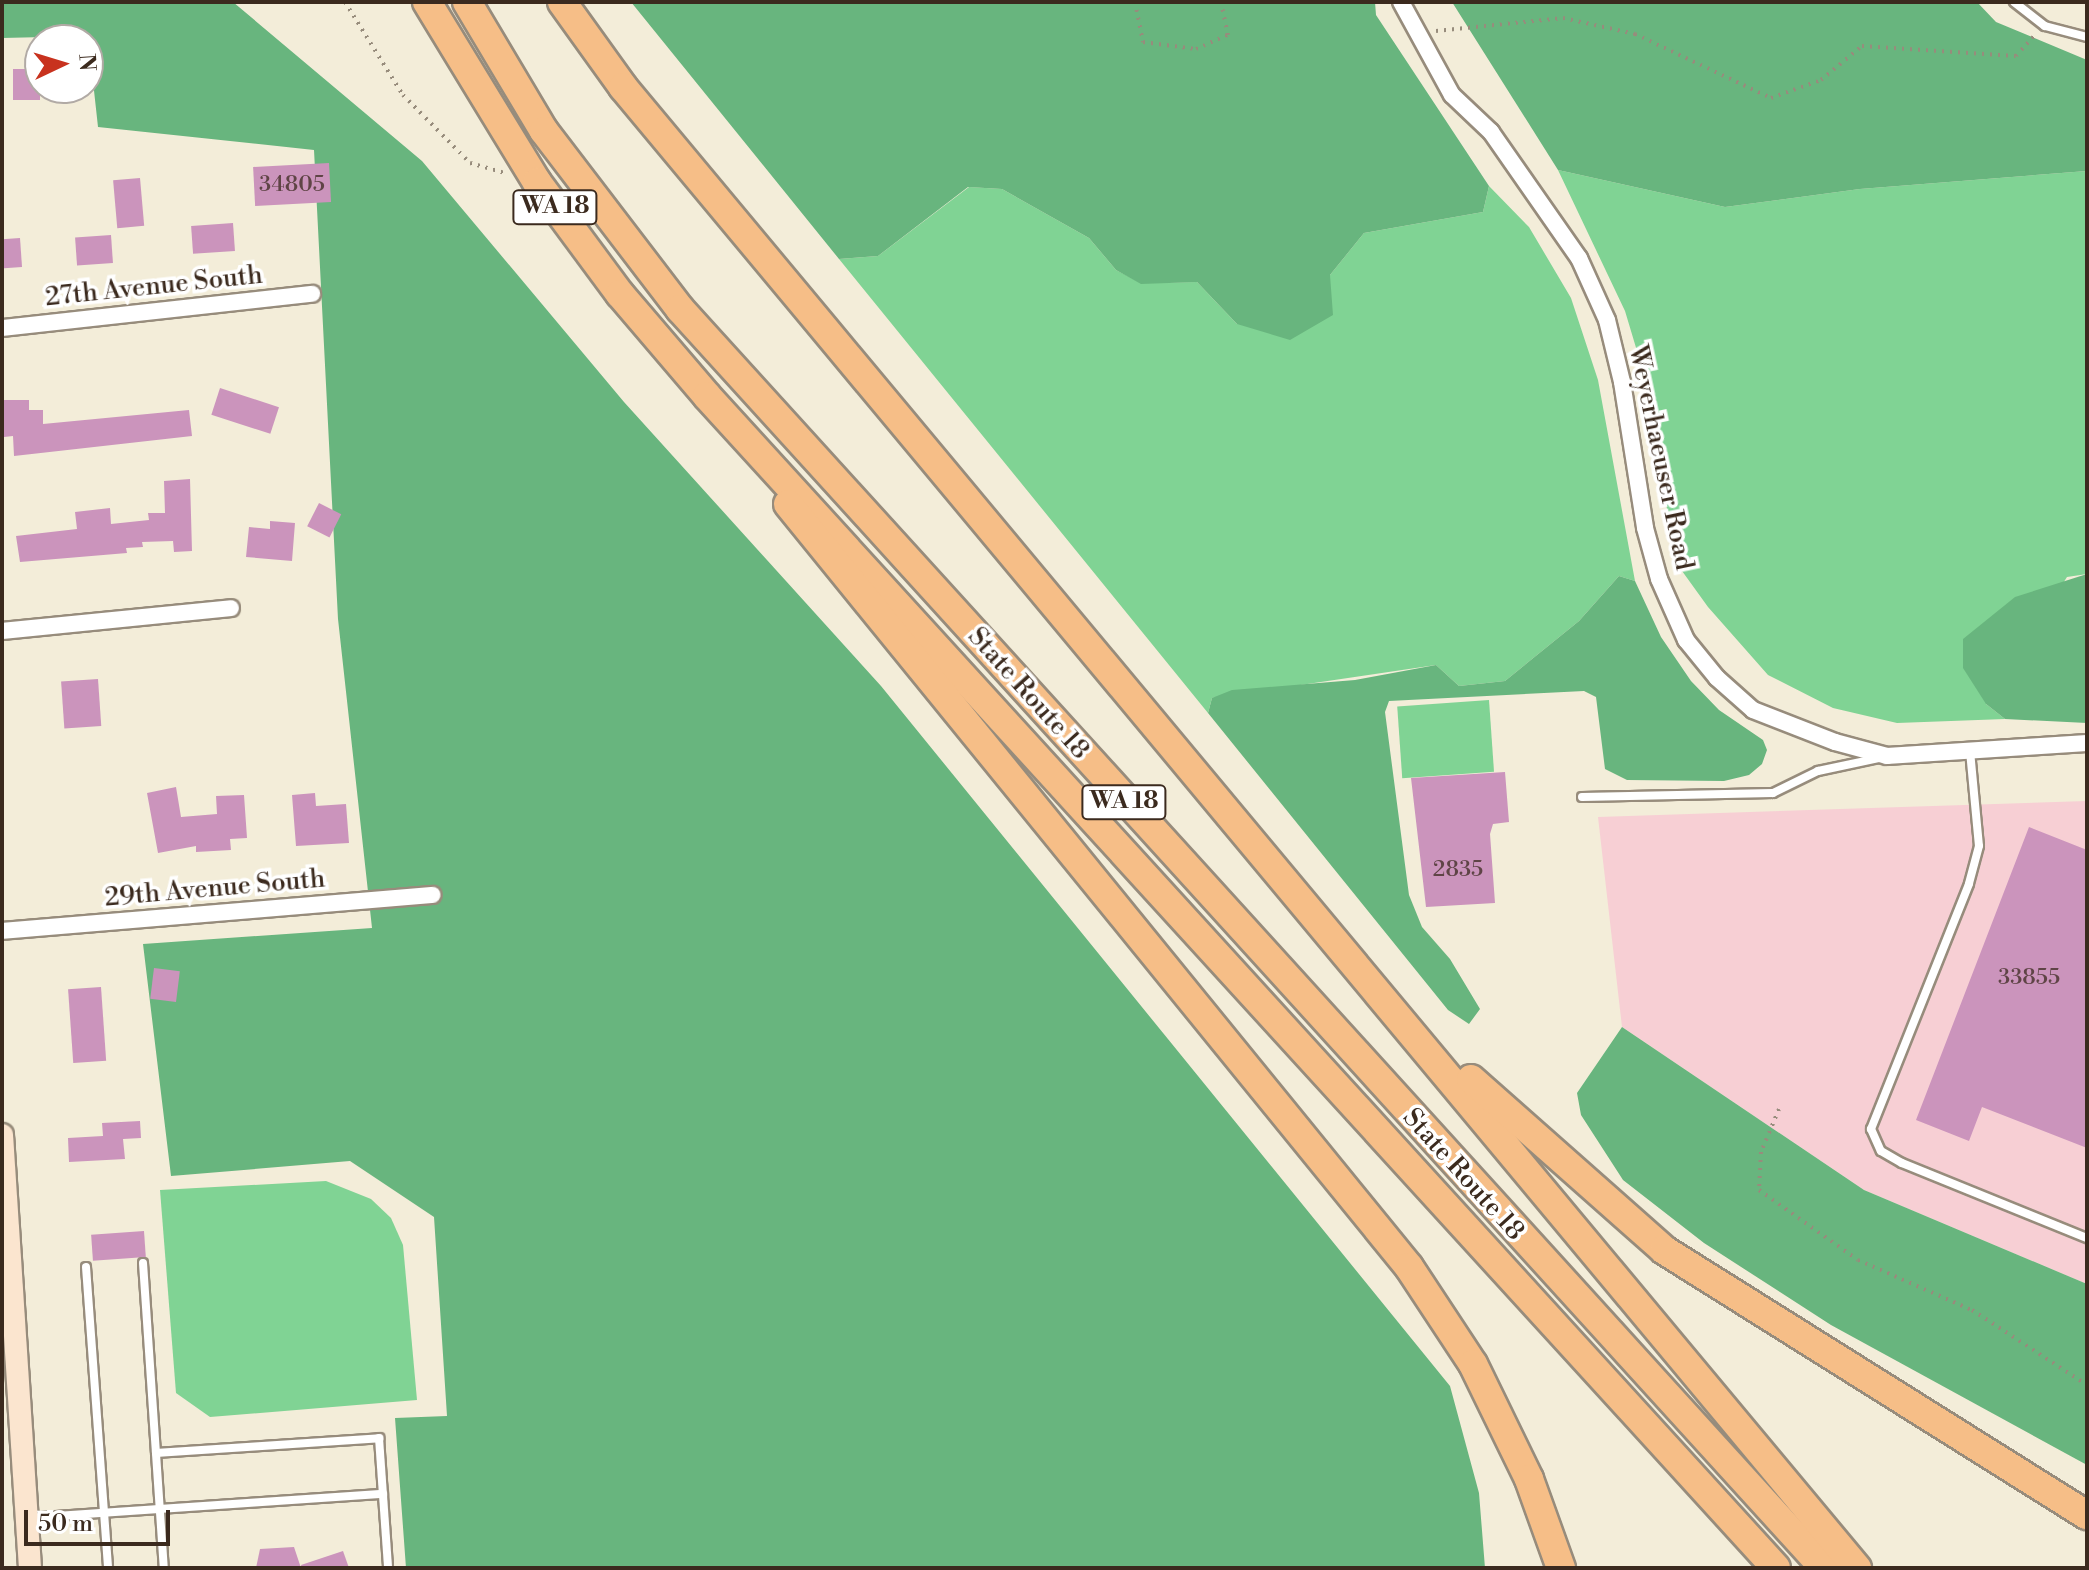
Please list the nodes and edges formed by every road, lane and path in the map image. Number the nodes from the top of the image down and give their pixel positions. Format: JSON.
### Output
{"nodes":[{"id":1,"x":345,"y":2,"type":"edge"},
{"id":2,"x":427,"y":2,"type":"edge"},
{"id":3,"x":467,"y":2,"type":"edge"},
{"id":4,"x":562,"y":2,"type":"edge"},
{"id":5,"x":1135,"y":2,"type":"edge"},
{"id":6,"x":1221,"y":2,"type":"edge"},
{"id":7,"x":1401,"y":2,"type":"edge"},
{"id":8,"x":2014,"y":2,"type":"edge"},
{"id":9,"x":2045,"y":26,"type":"junction"},
{"id":10,"x":1414,"y":33,"type":"junction"},
{"id":11,"x":2087,"y":37,"type":"edge"},
{"id":12,"x":537,"y":182,"type":"junction"},
{"id":13,"x":312,"y":294,"type":"dead end"},
{"id":14,"x":2,"y":328,"type":"edge"},
{"id":15,"x":707,"y":396,"type":"junction"},
{"id":16,"x":231,"y":608,"type":"dead end"},
{"id":17,"x":2,"y":631,"type":"edge"},
{"id":18,"x":2087,"y":743,"type":"edge"},
{"id":19,"x":1970,"y":750,"type":"junction"},
{"id":20,"x":1887,"y":756,"type":"junction"},
{"id":21,"x":1582,"y":797,"type":"dead end"},
{"id":22,"x":432,"y":895,"type":"dead end"},
{"id":23,"x":2,"y":931,"type":"edge"},
{"id":24,"x":1407,"y":1023,"type":"junction"},
{"id":25,"x":1779,"y":1109,"type":"dead end"},
{"id":26,"x":2,"y":1135,"type":"edge"},
{"id":27,"x":2087,"y":1238,"type":"edge"},
{"id":28,"x":6,"y":1244,"type":"edge"},
{"id":29,"x":143,"y":1263,"type":"dead end"},
{"id":30,"x":86,"y":1267,"type":"dead end"},
{"id":31,"x":2087,"y":1385,"type":"edge"},
{"id":32,"x":156,"y":1453,"type":"junction"},
{"id":33,"x":383,"y":1494,"type":"junction"},
{"id":34,"x":160,"y":1509,"type":"junction"},
{"id":35,"x":104,"y":1513,"type":"junction"},
{"id":36,"x":2083,"y":1514,"type":"edge"},
{"id":37,"x":27,"y":1518,"type":"junction"},
{"id":38,"x":30,"y":1568,"type":"edge"},
{"id":39,"x":108,"y":1568,"type":"edge"},
{"id":40,"x":164,"y":1568,"type":"edge"},
{"id":41,"x":388,"y":1568,"type":"edge"},
{"id":42,"x":1561,"y":1568,"type":"edge"},
{"id":43,"x":1776,"y":1568,"type":"edge"},
{"id":44,"x":1824,"y":1568,"type":"edge"},
{"id":45,"x":1857,"y":1568,"type":"edge"}],
"edges":[{"from":1,"to":12,"type":"path"},
{"from":2,"to":12,"type":"highway","name":"State Route 18","number":"WA 18"},
{"from":3,"to":44,"type":"highway","name":"State Route 18","number":"WA 18"},
{"from":4,"to":24,"type":"highway"},
{"from":5,"to":6,"type":"path"},
{"from":7,"to":10,"type":"street","name":"Weyerhaeuser Road"},
{"from":8,"to":9,"type":"lane"},
{"from":9,"to":10,"type":"path"},
{"from":9,"to":11,"type":"lane"},
{"from":10,"to":20,"type":"street","name":"Weyerhaeuser Road"},
{"from":12,"to":15,"type":"highway","name":"State Route 18","number":"WA 18"},
{"from":13,"to":14,"type":"street","name":"27th Avenue South"},
{"from":15,"to":42,"type":"highway"},
{"from":15,"to":43,"type":"highway","name":"State Route 18","number":"WA 18"},
{"from":16,"to":17,"type":"street"},
{"from":18,"to":19,"type":"street","name":"Weyerhaeuser Road"},
{"from":19,"to":20,"type":"street","name":"Weyerhaeuser Road"},
{"from":19,"to":27,"type":"lane"},
{"from":20,"to":21,"type":"lane"},
{"from":22,"to":23,"type":"street","name":"29th Avenue South"},
{"from":24,"to":36,"type":"highway"},
{"from":24,"to":45,"type":"highway"},
{"from":25,"to":31,"type":"path"},
{"from":26,"to":28,"type":"street"},
{"from":28,"to":37,"type":"street"},
{"from":29,"to":32,"type":"lane"},
{"from":30,"to":35,"type":"lane"},
{"from":32,"to":33,"type":"lane"},
{"from":32,"to":34,"type":"lane"},
{"from":33,"to":34,"type":"lane"},
{"from":33,"to":41,"type":"lane"},
{"from":34,"to":35,"type":"lane"},
{"from":34,"to":40,"type":"lane"},
{"from":35,"to":37,"type":"lane"},
{"from":35,"to":39,"type":"lane"},
{"from":37,"to":38,"type":"street"}]}
